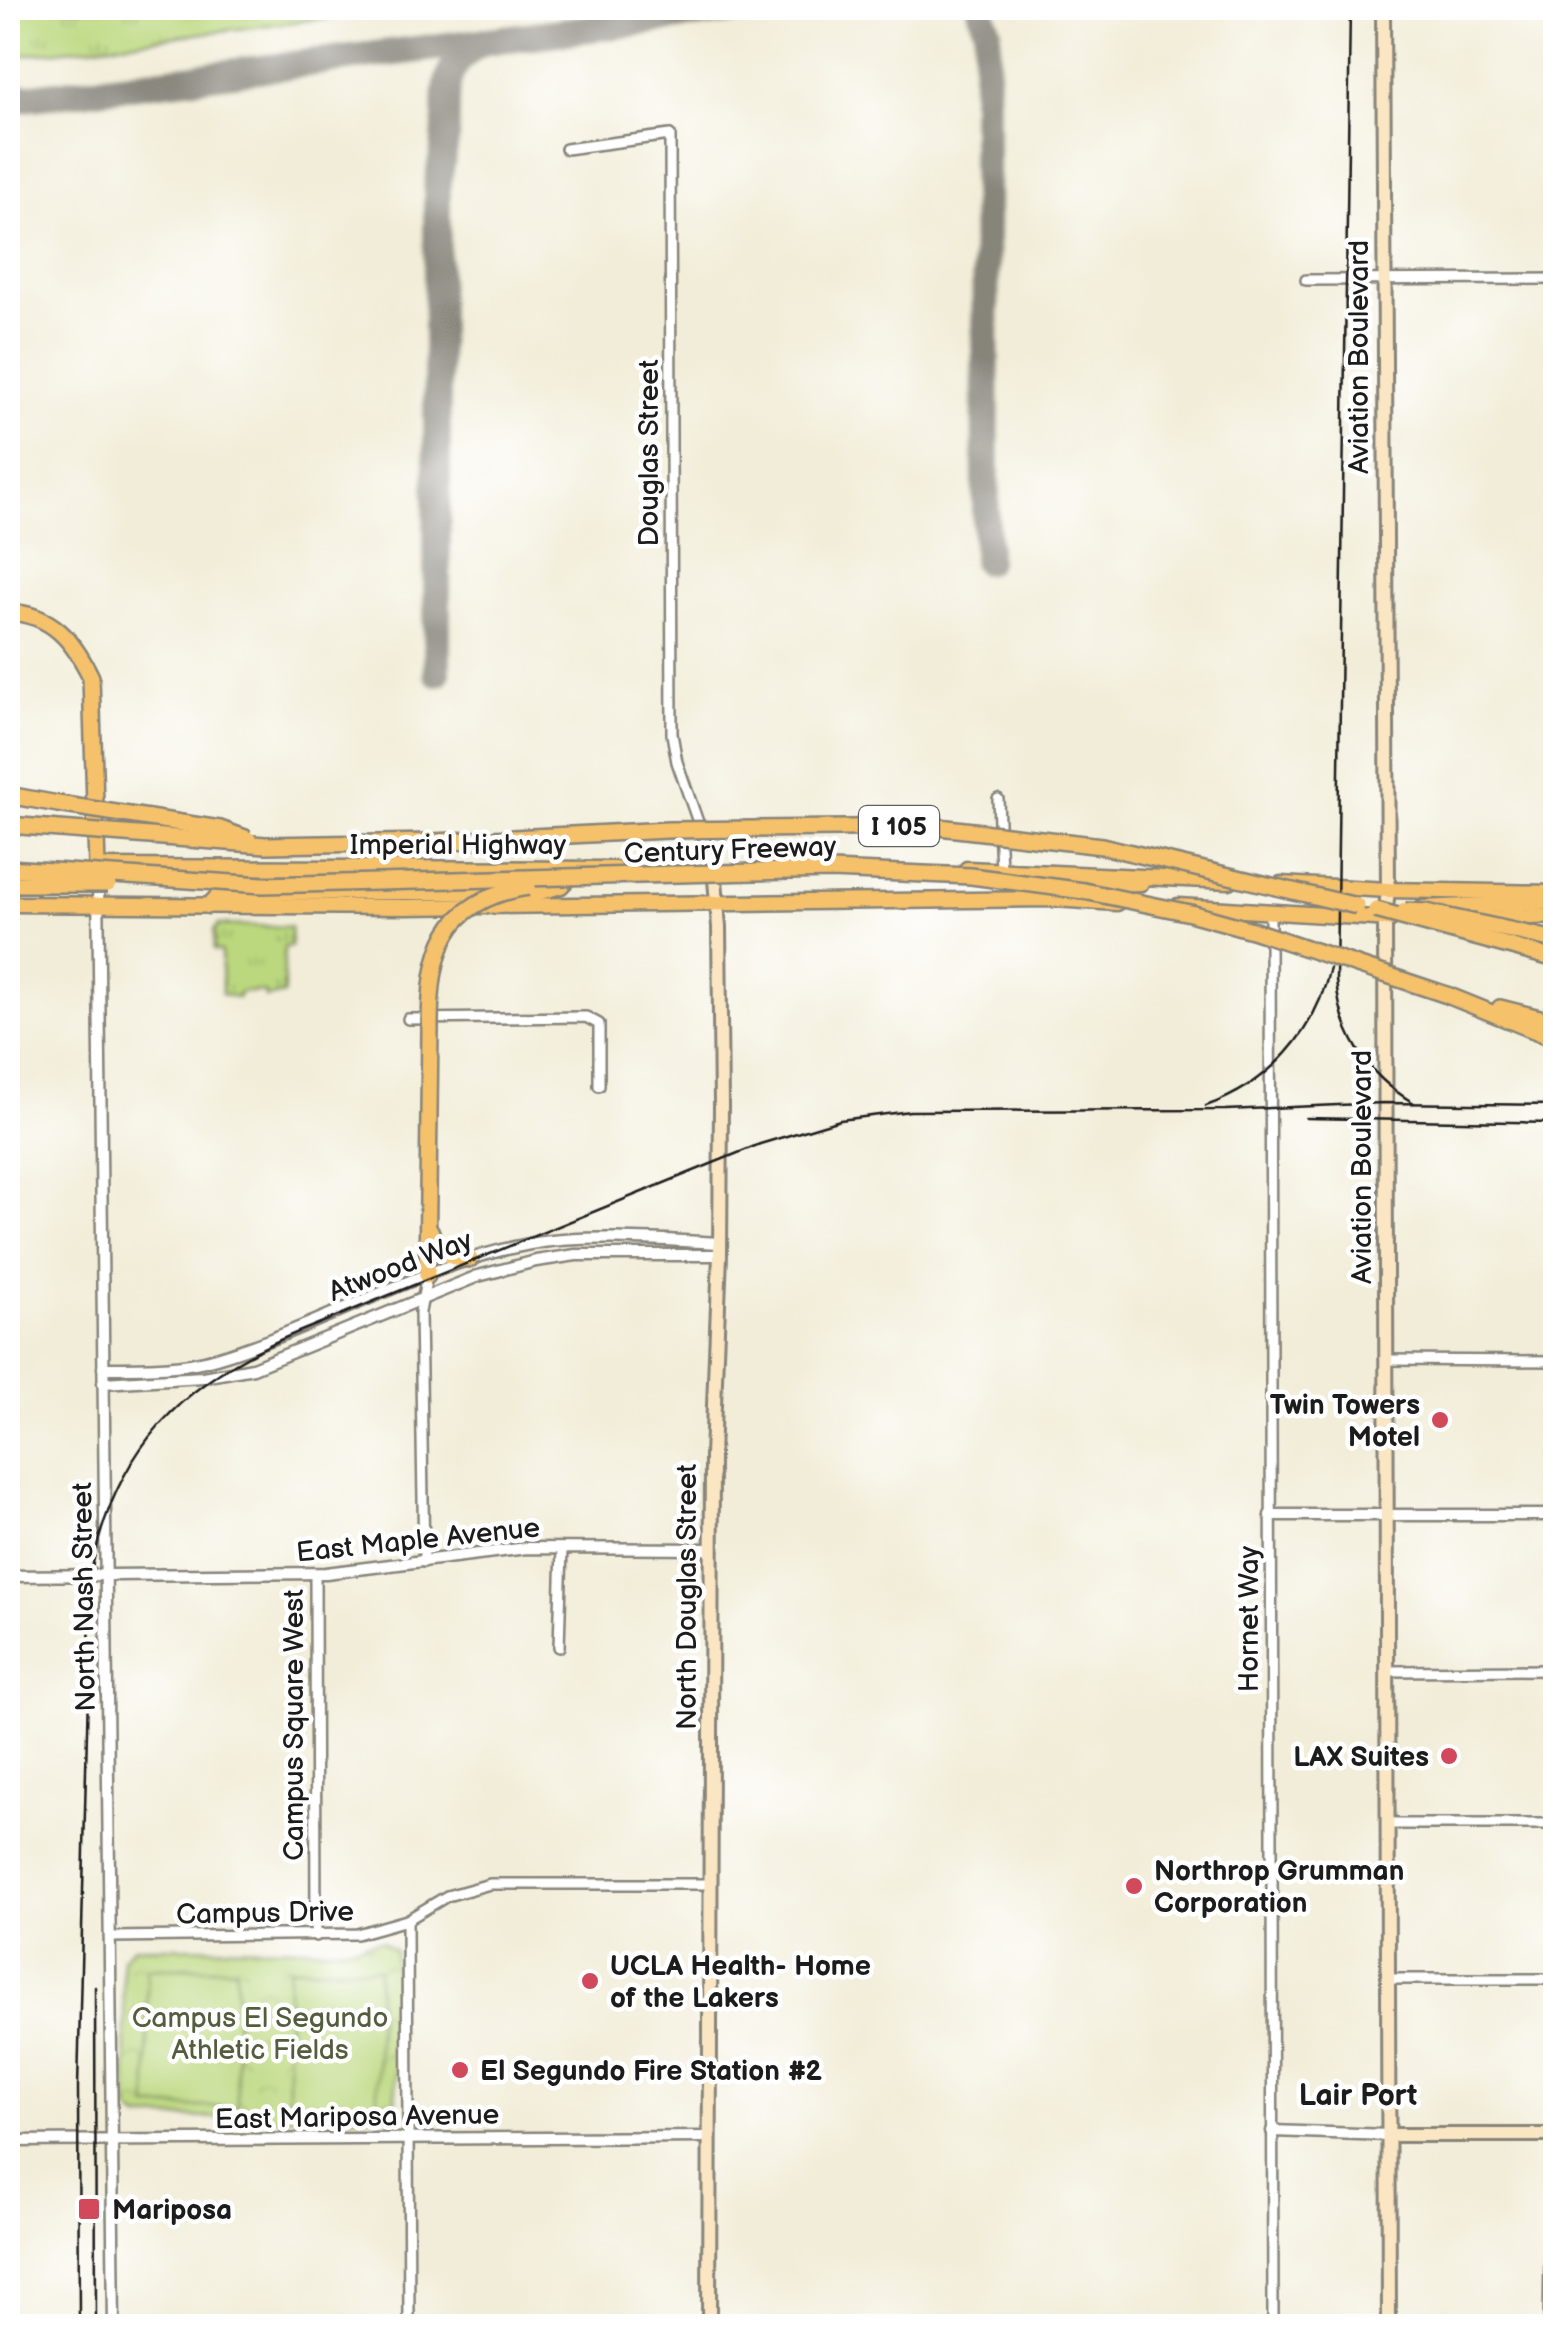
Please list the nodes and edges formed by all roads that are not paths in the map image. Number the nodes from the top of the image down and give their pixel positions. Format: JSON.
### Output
{"nodes":[{"id":1,"x":1384,"y":8,"type":"edge"},
{"id":2,"x":566,"y":150,"type":"dead end"},
{"id":3,"x":1306,"y":280,"type":"dead end"},
{"id":4,"x":1383,"y":280,"type":"junction"},
{"id":5,"x":1556,"y":280,"type":"edge"},
{"id":6,"x":8,"y":612,"type":"edge"},
{"id":7,"x":8,"y":795,"type":"edge"},
{"id":8,"x":998,"y":799,"type":"dead end"},
{"id":9,"x":8,"y":826,"type":"edge"},
{"id":10,"x":266,"y":844,"type":"junction"},
{"id":11,"x":8,"y":868,"type":"edge"},
{"id":12,"x":97,"y":868,"type":"junction"},
{"id":13,"x":714,"y":868,"type":"junction"},
{"id":14,"x":576,"y":869,"type":"junction"},
{"id":15,"x":405,"y":870,"type":"junction"},
{"id":16,"x":1001,"y":870,"type":"junction"},
{"id":17,"x":1171,"y":877,"type":"junction"},
{"id":18,"x":592,"y":878,"type":"junction"},
{"id":19,"x":8,"y":884,"type":"edge"},
{"id":20,"x":262,"y":885,"type":"junction"},
{"id":21,"x":1388,"y":890,"type":"junction"},
{"id":22,"x":1556,"y":893,"type":"edge"},
{"id":23,"x":405,"y":899,"type":"junction"},
{"id":24,"x":996,"y":900,"type":"junction"},
{"id":25,"x":1556,"y":902,"type":"edge"},
{"id":26,"x":8,"y":904,"type":"edge"},
{"id":27,"x":718,"y":904,"type":"junction"},
{"id":28,"x":98,"y":905,"type":"junction"},
{"id":29,"x":1270,"y":910,"type":"junction"},
{"id":30,"x":1380,"y":914,"type":"junction"},
{"id":31,"x":1556,"y":916,"type":"edge"},
{"id":32,"x":1556,"y":940,"type":"edge"},
{"id":33,"x":1556,"y":960,"type":"edge"},
{"id":34,"x":1448,"y":995,"type":"junction"},
{"id":35,"x":408,"y":1018,"type":"dead end"},
{"id":36,"x":1556,"y":1022,"type":"edge"},
{"id":37,"x":1556,"y":1039,"type":"edge"},
{"id":38,"x":600,"y":1086,"type":"dead end"},
{"id":39,"x":428,"y":1226,"type":"junction"},
{"id":40,"x":720,"y":1249,"type":"junction"},
{"id":41,"x":470,"y":1259,"type":"junction"},
{"id":42,"x":427,"y":1276,"type":"junction"},
{"id":43,"x":422,"y":1299,"type":"junction"},
{"id":44,"x":1387,"y":1360,"type":"junction"},
{"id":45,"x":1556,"y":1361,"type":"edge"},
{"id":46,"x":103,"y":1368,"type":"junction"},
{"id":47,"x":103,"y":1383,"type":"junction"},
{"id":48,"x":1388,"y":1514,"type":"junction"},
{"id":49,"x":1270,"y":1515,"type":"junction"},
{"id":50,"x":1556,"y":1515,"type":"edge"},
{"id":51,"x":562,"y":1548,"type":"junction"},
{"id":52,"x":712,"y":1549,"type":"junction"},
{"id":53,"x":424,"y":1562,"type":"junction"},
{"id":54,"x":315,"y":1574,"type":"junction"},
{"id":55,"x":8,"y":1576,"type":"edge"},
{"id":56,"x":105,"y":1576,"type":"junction"},
{"id":57,"x":559,"y":1647,"type":"dead end"},
{"id":58,"x":1389,"y":1670,"type":"junction"},
{"id":59,"x":1556,"y":1670,"type":"edge"},
{"id":60,"x":1388,"y":1824,"type":"junction"},
{"id":61,"x":1556,"y":1824,"type":"edge"},
{"id":62,"x":710,"y":1884,"type":"junction"},
{"id":63,"x":407,"y":1920,"type":"junction"},
{"id":64,"x":316,"y":1936,"type":"junction"},
{"id":65,"x":110,"y":1937,"type":"junction"},
{"id":66,"x":1388,"y":1980,"type":"junction"},
{"id":67,"x":1556,"y":1980,"type":"edge"},
{"id":68,"x":1272,"y":2131,"type":"junction"},
{"id":69,"x":1389,"y":2135,"type":"junction"},
{"id":70,"x":1556,"y":2135,"type":"edge"},
{"id":71,"x":409,"y":2137,"type":"junction"},
{"id":72,"x":708,"y":2137,"type":"junction"},
{"id":73,"x":8,"y":2141,"type":"edge"},
{"id":74,"x":113,"y":2141,"type":"junction"},
{"id":75,"x":1553,"y":2252,"type":"edge"},
{"id":76,"x":114,"y":2326,"type":"edge"},
{"id":77,"x":409,"y":2326,"type":"edge"},
{"id":78,"x":709,"y":2326,"type":"edge"},
{"id":79,"x":1273,"y":2326,"type":"edge"},
{"id":80,"x":1389,"y":2326,"type":"edge"},
{"id":81,"x":1549,"y":2326,"type":"edge"}],
"edges":[{"from":1,"to":4,"type":"main road","name":"Aviation Boulevard"},
{"from":2,"to":13,"type":"street","name":"Douglas Street"},
{"from":3,"to":4,"type":"street"},
{"from":4,"to":5,"type":"street"},
{"from":4,"to":21,"type":"main road","name":"Aviation Boulevard"},
{"from":6,"to":12,"type":"highway"},
{"from":7,"to":10,"type":"highway","bridge":true},
{"from":8,"to":16,"type":"street"},
{"from":9,"to":10,"type":"highway","name":"Century Freeway","number":"I 105","bridge":true},
{"from":10,"to":30,"type":"highway","name":"Century Freeway","number":"I 105","bridge":true},
{"from":11,"to":12,"type":"main road","name":"Imperial Highway"},
{"from":11,"to":20,"type":"highway","name":"Century Freeway","number":"I 105","bridge":true},
{"from":12,"to":15,"type":"main road","name":"Imperial Highway"},
{"from":12,"to":28,"type":"street","name":"North Nash Street"},
{"from":13,"to":14,"type":"main road","name":"Imperial Highway"},
{"from":13,"to":16,"type":"main road","name":"Imperial Highway"},
{"from":13,"to":27,"type":"main road","name":"North Douglas Street"},
{"from":14,"to":15,"type":"main road","name":"Imperial Highway"},
{"from":14,"to":23,"type":"main road"},
{"from":15,"to":23,"type":"street"},
{"from":16,"to":17,"type":"main road","name":"Imperial Highway"},
{"from":17,"to":21,"type":"main road","name":"Imperial Highway"},
{"from":17,"to":24,"type":"main road"},
{"from":18,"to":20,"type":"highway","name":"Century Freeway","number":"I 105","bridge":true},
{"from":18,"to":34,"type":"highway","name":"Century Freeway","number":"I 105","bridge":true},
{"from":18,"to":39,"type":"highway","bridge":true},
{"from":19,"to":20,"type":"highway","bridge":true},
{"from":21,"to":22,"type":"main road","name":"Imperial Highway"},
{"from":21,"to":30,"type":"main road","name":"Aviation Boulevard"},
{"from":23,"to":27,"type":"main road"},
{"from":23,"to":28,"type":"main road"},
{"from":24,"to":27,"type":"main road"},
{"from":24,"to":29,"type":"main road"},
{"from":25,"to":30,"type":"main road"},
{"from":26,"to":28,"type":"main road"},
{"from":27,"to":40,"type":"main road","name":"North Douglas Street"},
{"from":28,"to":46,"type":"street","name":"North Nash Street"},
{"from":29,"to":30,"type":"main road"},
{"from":29,"to":49,"type":"street","name":"Hornet Way"},
{"from":30,"to":31,"type":"main road"},
{"from":30,"to":32,"type":"highway","bridge":true},
{"from":30,"to":33,"type":"highway","name":"Century Freeway","number":"I 105","bridge":true},
{"from":30,"to":44,"type":"main road","name":"Aviation Boulevard"},
{"from":34,"to":36,"type":"highway","name":"Century Freeway","number":"I 105"},
{"from":34,"to":37,"type":"highway"},
{"from":35,"to":38,"type":"street"},
{"from":39,"to":41,"type":"highway"},
{"from":39,"to":42,"type":"highway"},
{"from":40,"to":41,"type":"street","name":"Atwood Way"},
{"from":40,"to":43,"type":"street","name":"Atwood Way"},
{"from":40,"to":52,"type":"main road","name":"North Douglas Street"},
{"from":41,"to":42,"type":"street","name":"Atwood Way"},
{"from":42,"to":43,"type":"street"},
{"from":42,"to":46,"type":"street","name":"Atwood Way"},
{"from":43,"to":47,"type":"street","name":"Atwood Way"},
{"from":43,"to":53,"type":"street"},
{"from":44,"to":45,"type":"street"},
{"from":44,"to":48,"type":"main road","name":"Aviation Boulevard"},
{"from":46,"to":47,"type":"street","name":"North Nash Street"},
{"from":47,"to":56,"type":"street","name":"North Nash Street"},
{"from":48,"to":49,"type":"street"},
{"from":48,"to":50,"type":"street"},
{"from":48,"to":58,"type":"main road","name":"Aviation Boulevard"},
{"from":49,"to":68,"type":"street","name":"Hornet Way"},
{"from":51,"to":52,"type":"street","name":"East Maple Avenue"},
{"from":51,"to":53,"type":"street","name":"East Maple Avenue"},
{"from":51,"to":57,"type":"street"},
{"from":52,"to":62,"type":"main road","name":"North Douglas Street"},
{"from":53,"to":54,"type":"street","name":"East Maple Avenue"},
{"from":54,"to":56,"type":"street","name":"East Maple Avenue"},
{"from":54,"to":64,"type":"street","name":"Campus Square West"},
{"from":55,"to":56,"type":"street","name":"East Maple Avenue"},
{"from":56,"to":65,"type":"street","name":"North Nash Street"},
{"from":58,"to":59,"type":"street"},
{"from":58,"to":60,"type":"main road","name":"Aviation Boulevard"},
{"from":60,"to":61,"type":"street"},
{"from":60,"to":66,"type":"main road","name":"Aviation Boulevard"},
{"from":62,"to":63,"type":"street","name":"Campus Drive"},
{"from":62,"to":72,"type":"main road","name":"North Douglas Street"},
{"from":63,"to":64,"type":"street","name":"Campus Drive"},
{"from":63,"to":71,"type":"street"},
{"from":64,"to":65,"type":"street","name":"Campus Drive"},
{"from":65,"to":74,"type":"street","name":"North Nash Street"},
{"from":66,"to":67,"type":"street"},
{"from":66,"to":69,"type":"main road","name":"Aviation Boulevard"},
{"from":68,"to":69,"type":"street"},
{"from":68,"to":79,"type":"street","name":"Hornet Way"},
{"from":69,"to":70,"type":"main road"},
{"from":69,"to":80,"type":"main road","name":"Aviation Boulevard"},
{"from":71,"to":72,"type":"street","name":"East Mariposa Avenue"},
{"from":71,"to":74,"type":"street","name":"East Mariposa Avenue"},
{"from":71,"to":77,"type":"street"},
{"from":72,"to":78,"type":"main road","name":"North Douglas Street"},
{"from":73,"to":74,"type":"street","name":"East Mariposa Avenue"},
{"from":74,"to":76,"type":"street","name":"North Nash Street"},
{"from":75,"to":81,"type":"street"}]}
